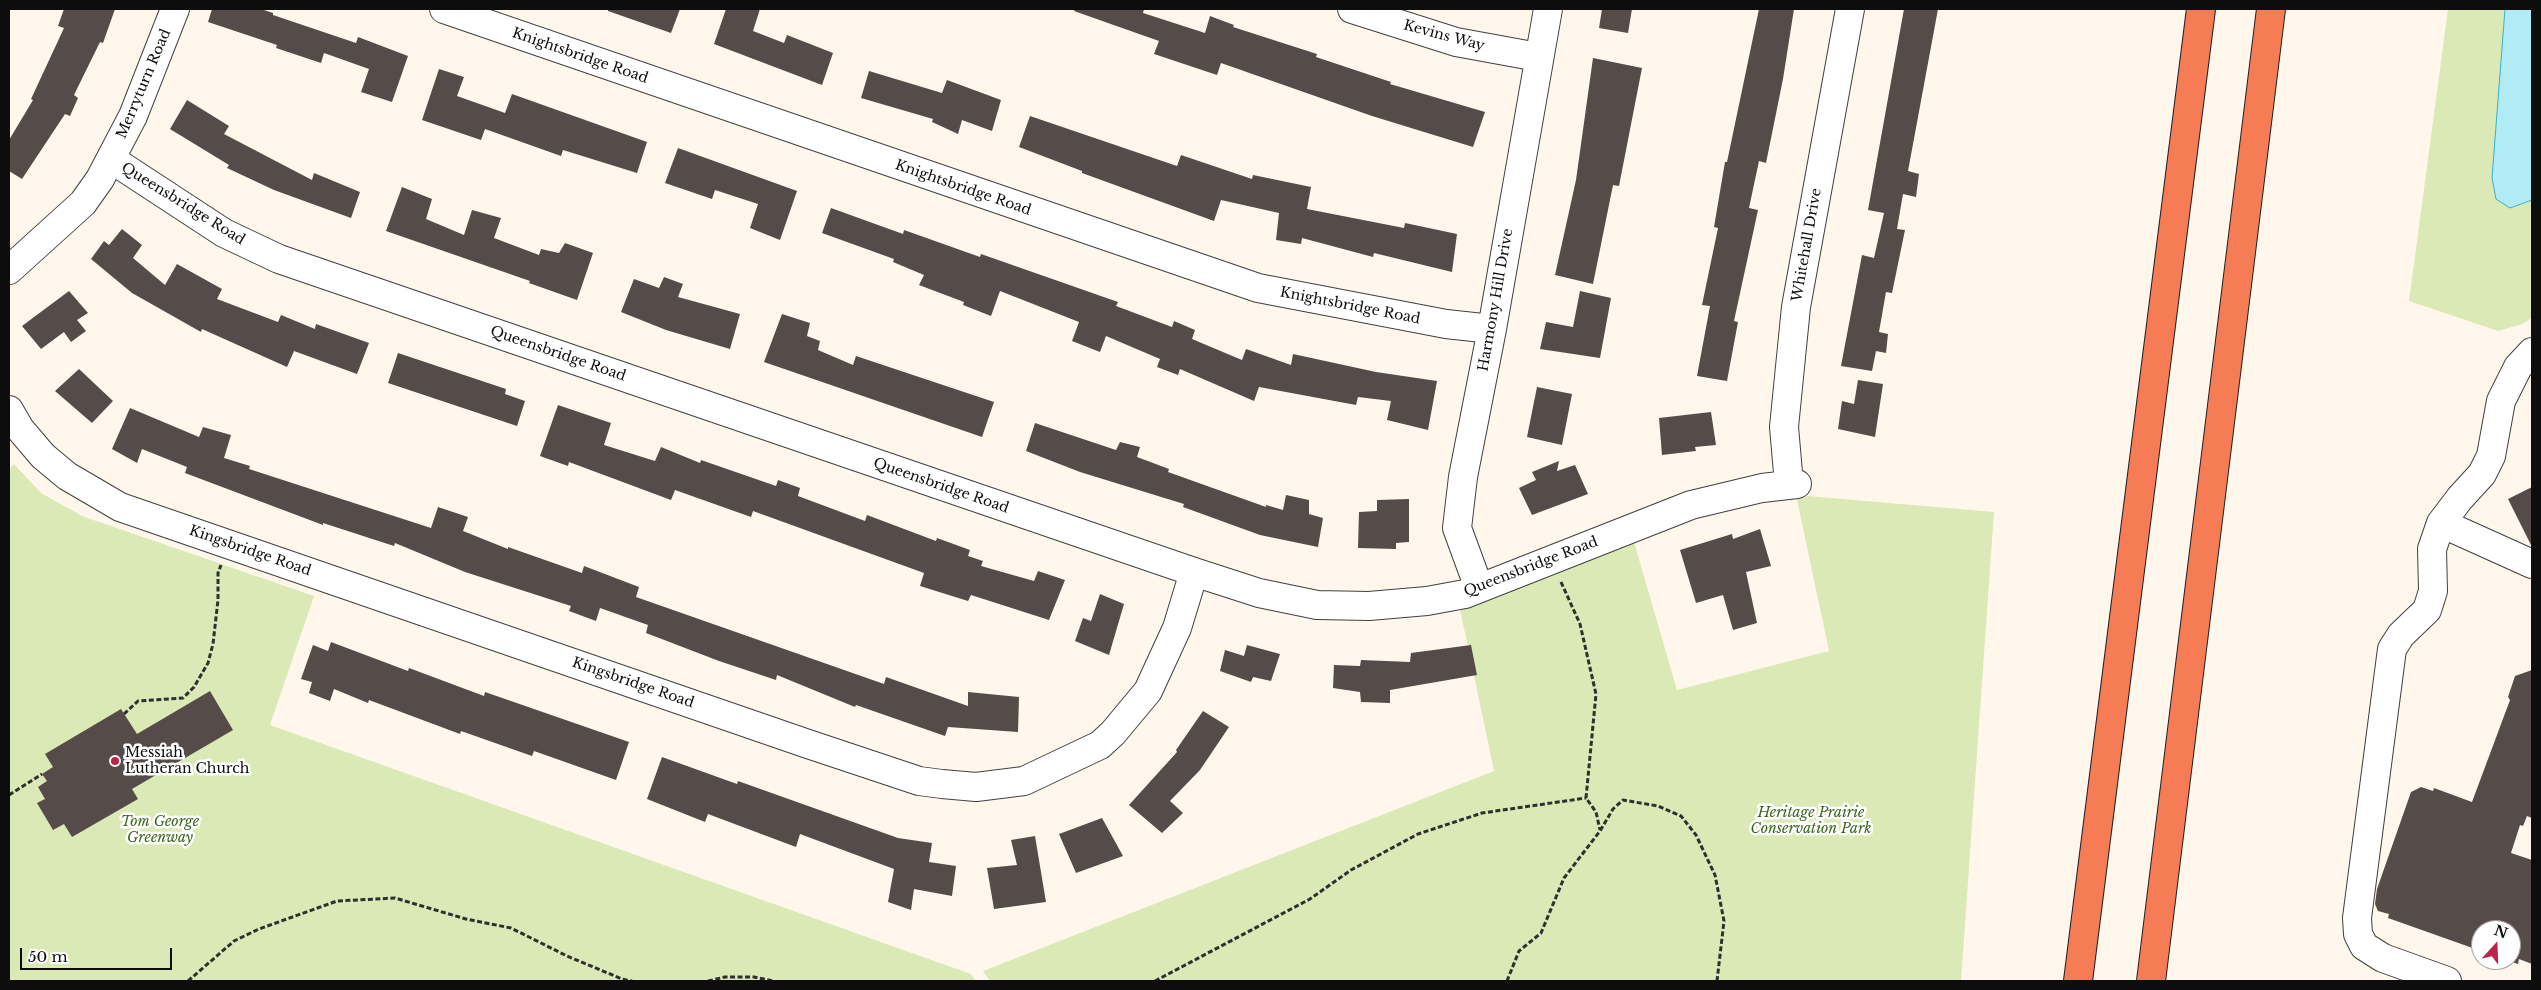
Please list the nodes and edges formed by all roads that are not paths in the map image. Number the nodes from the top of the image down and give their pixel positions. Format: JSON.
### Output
{"nodes":[{"id":1,"x":176,"y":9,"type":"edge"},
{"id":2,"x":444,"y":9,"type":"edge"},
{"id":3,"x":1352,"y":9,"type":"edge"},
{"id":4,"x":1548,"y":9,"type":"edge"},
{"id":5,"x":1850,"y":9,"type":"edge"},
{"id":6,"x":2201,"y":9,"type":"edge"},
{"id":7,"x":2271,"y":9,"type":"edge"},
{"id":8,"x":1538,"y":57,"type":"junction"},
{"id":9,"x":111,"y":159,"type":"junction"},
{"id":10,"x":9,"y":270,"type":"edge"},
{"id":11,"x":1492,"y":329,"type":"junction"},
{"id":12,"x":2532,"y":352,"type":"edge"},
{"id":13,"x":9,"y":410,"type":"edge"},
{"id":14,"x":1793,"y":484,"type":"joint"},
{"id":15,"x":2441,"y":523,"type":"junction"},
{"id":16,"x":2532,"y":564,"type":"edge"},
{"id":17,"x":1194,"y":572,"type":"junction"},
{"id":18,"x":1479,"y":588,"type":"junction"},
{"id":19,"x":2436,"y":980,"type":"edge"},
{"id":20,"x":2078,"y":981,"type":"edge"},
{"id":21,"x":2151,"y":981,"type":"edge"}],
"edges":[{"from":1,"to":9,"type":"street","name":"Merryturn Road"},
{"from":2,"to":11,"type":"street","name":"Knightsbridge Road"},
{"from":3,"to":8,"type":"street","name":"Kevins Way"},
{"from":4,"to":8,"type":"street","name":"Harmony Hill Drive"},
{"from":5,"to":14,"type":"street","name":"Whitehall Drive"},
{"from":6,"to":20,"type":"highway"},
{"from":7,"to":21,"type":"highway"},
{"from":8,"to":11,"type":"street","name":"Harmony Hill Drive"},
{"from":9,"to":10,"type":"street","name":"Merryturn Road"},
{"from":9,"to":17,"type":"street","name":"Queensbridge Road"},
{"from":11,"to":18,"type":"street","name":"Harmony Hill Drive"},
{"from":12,"to":15,"type":"street"},
{"from":13,"to":17,"type":"street","name":"Kingsbridge Road"},
{"from":14,"to":18,"type":"street","name":"Queensbridge Road"},
{"from":15,"to":16,"type":"street"},
{"from":15,"to":19,"type":"street"},
{"from":17,"to":18,"type":"street","name":"Queensbridge Road"}]}
